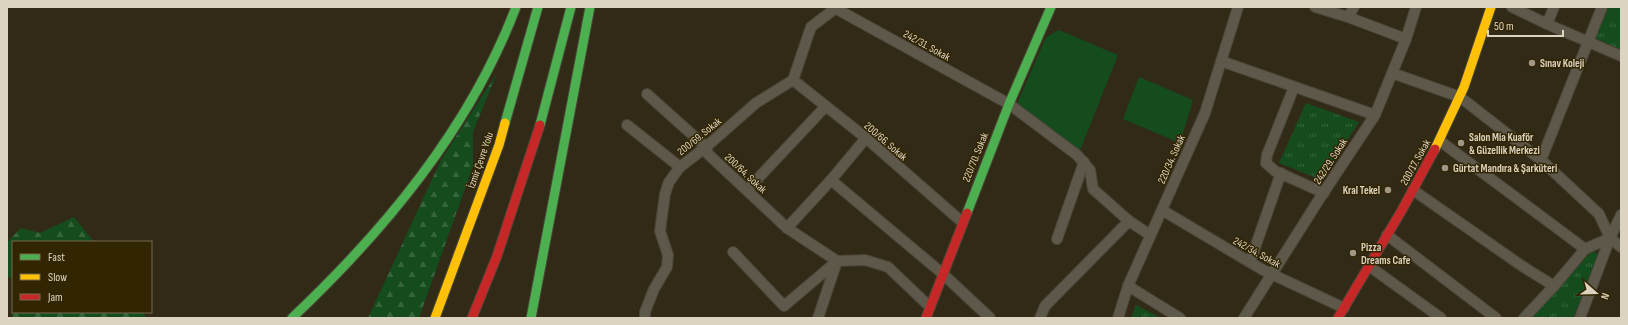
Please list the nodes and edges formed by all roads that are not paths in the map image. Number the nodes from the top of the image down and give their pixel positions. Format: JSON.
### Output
{"nodes":[{"id":1,"x":516,"y":7,"type":"edge"},
{"id":2,"x":538,"y":7,"type":"edge"},
{"id":3,"x":571,"y":7,"type":"edge"},
{"id":4,"x":590,"y":7,"type":"edge"},
{"id":5,"x":836,"y":7,"type":"edge"},
{"id":6,"x":1051,"y":7,"type":"edge"},
{"id":7,"x":1238,"y":7,"type":"edge"},
{"id":8,"x":1315,"y":7,"type":"edge"},
{"id":9,"x":1354,"y":7,"type":"edge"},
{"id":10,"x":1416,"y":7,"type":"edge"},
{"id":11,"x":1491,"y":7,"type":"edge"},
{"id":12,"x":1512,"y":7,"type":"edge"},
{"id":13,"x":1554,"y":7,"type":"edge"},
{"id":14,"x":1602,"y":7,"type":"edge"},
{"id":15,"x":1348,"y":17,"type":"junction"},
{"id":16,"x":1547,"y":24,"type":"junction"},
{"id":17,"x":1406,"y":39,"type":"junction"},
{"id":18,"x":1588,"y":42,"type":"junction"},
{"id":19,"x":1621,"y":56,"type":"edge"},
{"id":20,"x":1221,"y":62,"type":"junction"},
{"id":21,"x":1392,"y":73,"type":"junction"},
{"id":22,"x":793,"y":80,"type":"junction"},
{"id":23,"x":1294,"y":87,"type":"junction"},
{"id":24,"x":647,"y":94,"type":"dead end"},
{"id":25,"x":1460,"y":97,"type":"junction"},
{"id":26,"x":1009,"y":104,"type":"junction"},
{"id":27,"x":826,"y":106,"type":"junction"},
{"id":28,"x":1374,"y":116,"type":"junction"},
{"id":29,"x":627,"y":125,"type":"dead end"},
{"id":30,"x":866,"y":138,"type":"junction"},
{"id":31,"x":1440,"y":141,"type":"junction"},
{"id":32,"x":706,"y":147,"type":"junction"},
{"id":33,"x":1541,"y":160,"type":"junction"},
{"id":34,"x":1084,"y":162,"type":"junction"},
{"id":35,"x":680,"y":167,"type":"junction"},
{"id":36,"x":1282,"y":173,"type":"junction"},
{"id":37,"x":832,"y":180,"type":"junction"},
{"id":38,"x":747,"y":190,"type":"junction"},
{"id":39,"x":1413,"y":190,"type":"junction"},
{"id":40,"x":1324,"y":192,"type":"junction"},
{"id":41,"x":1162,"y":210,"type":"junction"},
{"id":42,"x":1621,"y":215,"type":"edge"},
{"id":43,"x":1130,"y":221,"type":"junction"},
{"id":44,"x":962,"y":222,"type":"junction"},
{"id":45,"x":787,"y":228,"type":"junction"},
{"id":46,"x":1150,"y":234,"type":"junction"},
{"id":47,"x":1387,"y":235,"type":"junction"},
{"id":48,"x":1610,"y":238,"type":"junction"},
{"id":49,"x":1057,"y":239,"type":"dead end"},
{"id":50,"x":1621,"y":247,"type":"edge"},
{"id":51,"x":1586,"y":249,"type":"junction"},
{"id":52,"x":733,"y":252,"type":"dead end"},
{"id":53,"x":837,"y":261,"type":"junction"},
{"id":54,"x":1250,"y":262,"type":"junction"},
{"id":55,"x":1369,"y":266,"type":"junction"},
{"id":56,"x":943,"y":274,"type":"junction"},
{"id":57,"x":1271,"y":274,"type":"junction"},
{"id":58,"x":1128,"y":286,"type":"junction"},
{"id":59,"x":1554,"y":286,"type":"junction"},
{"id":60,"x":930,"y":307,"type":"junction"},
{"id":61,"x":1344,"y":308,"type":"junction"},
{"id":62,"x":292,"y":318,"type":"edge"},
{"id":63,"x":435,"y":318,"type":"edge"},
{"id":64,"x":472,"y":318,"type":"edge"},
{"id":65,"x":531,"y":318,"type":"edge"},
{"id":66,"x":645,"y":318,"type":"edge"},
{"id":67,"x":818,"y":318,"type":"edge"},
{"id":68,"x":926,"y":318,"type":"edge"},
{"id":69,"x":990,"y":318,"type":"edge"},
{"id":70,"x":1040,"y":318,"type":"edge"},
{"id":71,"x":1118,"y":318,"type":"edge"},
{"id":72,"x":1180,"y":318,"type":"edge"},
{"id":73,"x":1244,"y":318,"type":"edge"},
{"id":74,"x":1338,"y":318,"type":"edge"},
{"id":75,"x":1441,"y":318,"type":"edge"},
{"id":76,"x":1496,"y":318,"type":"edge"},
{"id":77,"x":1524,"y":318,"type":"edge"},
{"id":78,"x":1580,"y":318,"type":"edge"}],
"edges":[{"from":1,"to":62,"type":"main road"},
{"from":2,"to":63,"type":"main road","name":"İzmir Çevre Yolu"},
{"from":3,"to":64,"type":"main road"},
{"from":4,"to":65,"type":"main road"},
{"from":5,"to":22,"type":"street"},
{"from":5,"to":26,"type":"street","name":"242/31. Sokak"},
{"from":6,"to":26,"type":"main road","name":"220/70. Sokak"},
{"from":7,"to":20,"type":"street","name":"220/34. Sokak"},
{"from":8,"to":15,"type":"street"},
{"from":9,"to":15,"type":"street"},
{"from":10,"to":17,"type":"street","name":"242/29. Sokak"},
{"from":11,"to":25,"type":"main road","name":"200/17. Sokak"},
{"from":12,"to":16,"type":"street"},
{"from":13,"to":16,"type":"street"},
{"from":14,"to":18,"type":"street"},
{"from":15,"to":17,"type":"street"},
{"from":16,"to":18,"type":"street"},
{"from":17,"to":21,"type":"street","name":"242/29. Sokak"},
{"from":18,"to":19,"type":"street"},
{"from":18,"to":33,"type":"street"},
{"from":20,"to":23,"type":"street"},
{"from":20,"to":41,"type":"street","name":"220/34. Sokak"},
{"from":21,"to":25,"type":"street"},
{"from":21,"to":28,"type":"street","name":"242/29. Sokak"},
{"from":22,"to":27,"type":"street","name":"200/66. Sokak"},
{"from":22,"to":32,"type":"street","name":"200/69. Sokak"},
{"from":23,"to":28,"type":"street"},
{"from":23,"to":36,"type":"street"},
{"from":24,"to":32,"type":"street","name":"200/64. Sokak"},
{"from":25,"to":31,"type":"main road","name":"200/17. Sokak"},
{"from":25,"to":33,"type":"street"},
{"from":26,"to":34,"type":"street"},
{"from":26,"to":44,"type":"main road","name":"220/70. Sokak"},
{"from":27,"to":30,"type":"street","name":"200/66. Sokak"},
{"from":27,"to":38,"type":"street"},
{"from":28,"to":40,"type":"street","name":"242/29. Sokak"},
{"from":29,"to":35,"type":"street"},
{"from":30,"to":37,"type":"street"},
{"from":30,"to":44,"type":"street","name":"200/66. Sokak"},
{"from":31,"to":39,"type":"main road","name":"200/17. Sokak"},
{"from":31,"to":51,"type":"street"},
{"from":32,"to":35,"type":"street","name":"200/69. Sokak"},
{"from":32,"to":38,"type":"street","name":"200/64. Sokak"},
{"from":33,"to":48,"type":"street"},
{"from":34,"to":43,"type":"street"},
{"from":34,"to":49,"type":"street"},
{"from":35,"to":66,"type":"street","name":"200/69. Sokak"},
{"from":36,"to":40,"type":"street"},
{"from":36,"to":54,"type":"street"},
{"from":37,"to":45,"type":"street"},
{"from":37,"to":56,"type":"street"},
{"from":38,"to":45,"type":"street","name":"200/64. Sokak"},
{"from":39,"to":47,"type":"main road","name":"200/17. Sokak"},
{"from":39,"to":59,"type":"street"},
{"from":40,"to":57,"type":"street","name":"242/29. Sokak"},
{"from":41,"to":46,"type":"street","name":"220/34. Sokak"},
{"from":41,"to":54,"type":"street","name":"242/34. Sokak"},
{"from":42,"to":48,"type":"street"},
{"from":43,"to":46,"type":"street"},
{"from":43,"to":70,"type":"street"},
{"from":44,"to":56,"type":"main road","name":"220/70. Sokak"},
{"from":45,"to":53,"type":"street","name":"200/64. Sokak"},
{"from":46,"to":58,"type":"street","name":"220/34. Sokak"},
{"from":47,"to":55,"type":"main road","name":"200/17. Sokak"},
{"from":47,"to":76,"type":"street"},
{"from":48,"to":50,"type":"street"},
{"from":48,"to":51,"type":"street"},
{"from":48,"to":78,"type":"street"},
{"from":51,"to":59,"type":"street"},
{"from":52,"to":53,"type":"street"},
{"from":53,"to":60,"type":"street"},
{"from":53,"to":67,"type":"street"},
{"from":54,"to":57,"type":"street","name":"242/34. Sokak"},
{"from":55,"to":61,"type":"main road","name":"200/17. Sokak"},
{"from":55,"to":75,"type":"street"},
{"from":56,"to":60,"type":"main road","name":"220/70. Sokak"},
{"from":56,"to":69,"type":"street"},
{"from":57,"to":61,"type":"street","name":"242/34. Sokak"},
{"from":57,"to":73,"type":"street","name":"242/29. Sokak"},
{"from":58,"to":71,"type":"street","name":"220/34. Sokak"},
{"from":58,"to":72,"type":"street"},
{"from":59,"to":77,"type":"street"},
{"from":60,"to":68,"type":"main road","name":"220/70. Sokak"},
{"from":61,"to":74,"type":"main road","name":"200/17. Sokak"}]}
